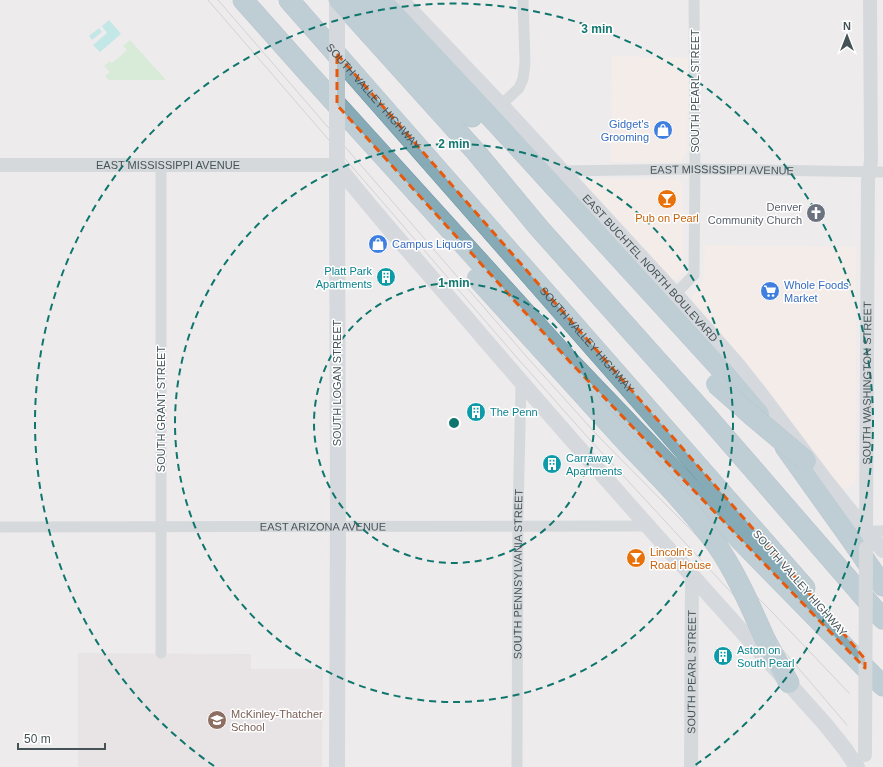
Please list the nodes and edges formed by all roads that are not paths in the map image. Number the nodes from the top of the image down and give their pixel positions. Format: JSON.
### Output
{"nodes":[{"id":1,"x":243,"y":0,"type":"edge"},
{"id":2,"x":289,"y":0,"type":"edge"},
{"id":3,"x":338,"y":0,"type":"edge"},
{"id":4,"x":359,"y":0,"type":"edge"},
{"id":5,"x":381,"y":0,"type":"edge"},
{"id":6,"x":401,"y":0,"type":"edge"},
{"id":7,"x":523,"y":0,"type":"edge"},
{"id":8,"x":694,"y":0,"type":"edge"},
{"id":9,"x":870,"y":0,"type":"edge"},
{"id":10,"x":307,"y":72,"type":"junction"},
{"id":11,"x":501,"y":105,"type":"junction"},
{"id":12,"x":337,"y":161,"type":"junction"},
{"id":13,"x":0,"y":165,"type":"edge"},
{"id":14,"x":161,"y":165,"type":"junction"},
{"id":15,"x":695,"y":169,"type":"junction"},
{"id":16,"x":562,"y":171,"type":"junction"},
{"id":17,"x":869,"y":172,"type":"junction"},
{"id":18,"x":883,"y":172,"type":"edge"},
{"id":19,"x":675,"y":294,"type":"junction"},
{"id":20,"x":521,"y":382,"type":"junction"},
{"id":21,"x":825,"y":480,"type":"junction"},
{"id":22,"x":161,"y":526,"type":"junction"},
{"id":23,"x":338,"y":526,"type":"junction"},
{"id":24,"x":518,"y":526,"type":"junction"},
{"id":25,"x":647,"y":526,"type":"junction"},
{"id":26,"x":0,"y":527,"type":"edge"},
{"id":27,"x":866,"y":530,"type":"junction"},
{"id":28,"x":883,"y":531,"type":"edge"},
{"id":29,"x":883,"y":550,"type":"edge"},
{"id":30,"x":692,"y":576,"type":"junction"},
{"id":31,"x":883,"y":586,"type":"edge"},
{"id":32,"x":883,"y":619,"type":"edge"},
{"id":33,"x":161,"y":653,"type":"dead end"},
{"id":34,"x":883,"y":680,"type":"edge"},
{"id":35,"x":789,"y":683,"type":"junction"},
{"id":36,"x":883,"y":686,"type":"edge"},
{"id":37,"x":862,"y":763,"type":"edge"},
{"id":38,"x":337,"y":767,"type":"edge"},
{"id":39,"x":517,"y":767,"type":"edge"},
{"id":40,"x":691,"y":767,"type":"edge"}],
"edges":[{"from":1,"to":10,"type":"highway"},
{"from":2,"to":34,"type":"highway","name":"SOUTH VALLEY HIGHWAY"},
{"from":3,"to":12,"type":"main road","name":"SOUTH LOGAN STREET","bridge":true},
{"from":3,"to":32,"type":"highway"},
{"from":4,"to":21,"type":"highway","bridge":true},
{"from":5,"to":31,"type":"highway"},
{"from":6,"to":11,"type":"main road","name":"EAST BUCHTEL NORTH BOULEVARD"},
{"from":7,"to":11,"type":"street"},
{"from":8,"to":15,"type":"street","name":"SOUTH PEARL STREET"},
{"from":9,"to":17,"type":"street","name":"SOUTH WASHINGTON STREET"},
{"from":10,"to":35,"type":"highway","bridge":true},
{"from":10,"to":36,"type":"highway"},
{"from":11,"to":16,"type":"main road","name":"EAST BUCHTEL NORTH BOULEVARD"},
{"from":12,"to":14,"type":"street","name":"EAST MISSISSIPPI AVENUE"},
{"from":12,"to":20,"type":"main road"},
{"from":12,"to":23,"type":"main road","name":"SOUTH LOGAN STREET"},
{"from":13,"to":14,"type":"street","name":"EAST MISSISSIPPI AVENUE"},
{"from":14,"to":22,"type":"street","name":"SOUTH GRANT STREET"},
{"from":15,"to":16,"type":"street","name":"EAST MISSISSIPPI AVENUE"},
{"from":15,"to":17,"type":"street","name":"EAST MISSISSIPPI AVENUE"},
{"from":15,"to":19,"type":"street","name":"SOUTH PEARL STREET"},
{"from":16,"to":19,"type":"main road","name":"EAST BUCHTEL NORTH BOULEVARD"},
{"from":17,"to":18,"type":"street","name":"EAST MISSISSIPPI AVENUE"},
{"from":17,"to":27,"type":"street","name":"SOUTH WASHINGTON STREET"},
{"from":19,"to":21,"type":"main road","name":"EAST BUCHTEL NORTH BOULEVARD"},
{"from":20,"to":24,"type":"street","name":"SOUTH PENNSYLVANIA STREET"},
{"from":20,"to":25,"type":"main road"},
{"from":21,"to":27,"type":"main road","name":"EAST BUCHTEL NORTH BOULEVARD"},
{"from":22,"to":23,"type":"street","name":"EAST ARIZONA AVENUE"},
{"from":22,"to":26,"type":"street","name":"EAST ARIZONA AVENUE"},
{"from":22,"to":33,"type":"street","name":"SOUTH GRANT STREET"},
{"from":23,"to":24,"type":"street","name":"EAST ARIZONA AVENUE"},
{"from":23,"to":38,"type":"main road","name":"SOUTH LOGAN STREET"},
{"from":24,"to":25,"type":"street","name":"EAST ARIZONA AVENUE"},
{"from":24,"to":39,"type":"street","name":"SOUTH PENNSYLVANIA STREET"},
{"from":25,"to":30,"type":"main road"},
{"from":27,"to":28,"type":"street"},
{"from":27,"to":29,"type":"main road","name":"EAST BUCHTEL NORTH BOULEVARD"},
{"from":27,"to":37,"type":"street","name":"SOUTH WASHINGTON STREET","bridge":true},
{"from":30,"to":35,"type":"main road"},
{"from":30,"to":40,"type":"street","name":"SOUTH PEARL STREET"},
{"from":35,"to":37,"type":"main road"}]}
